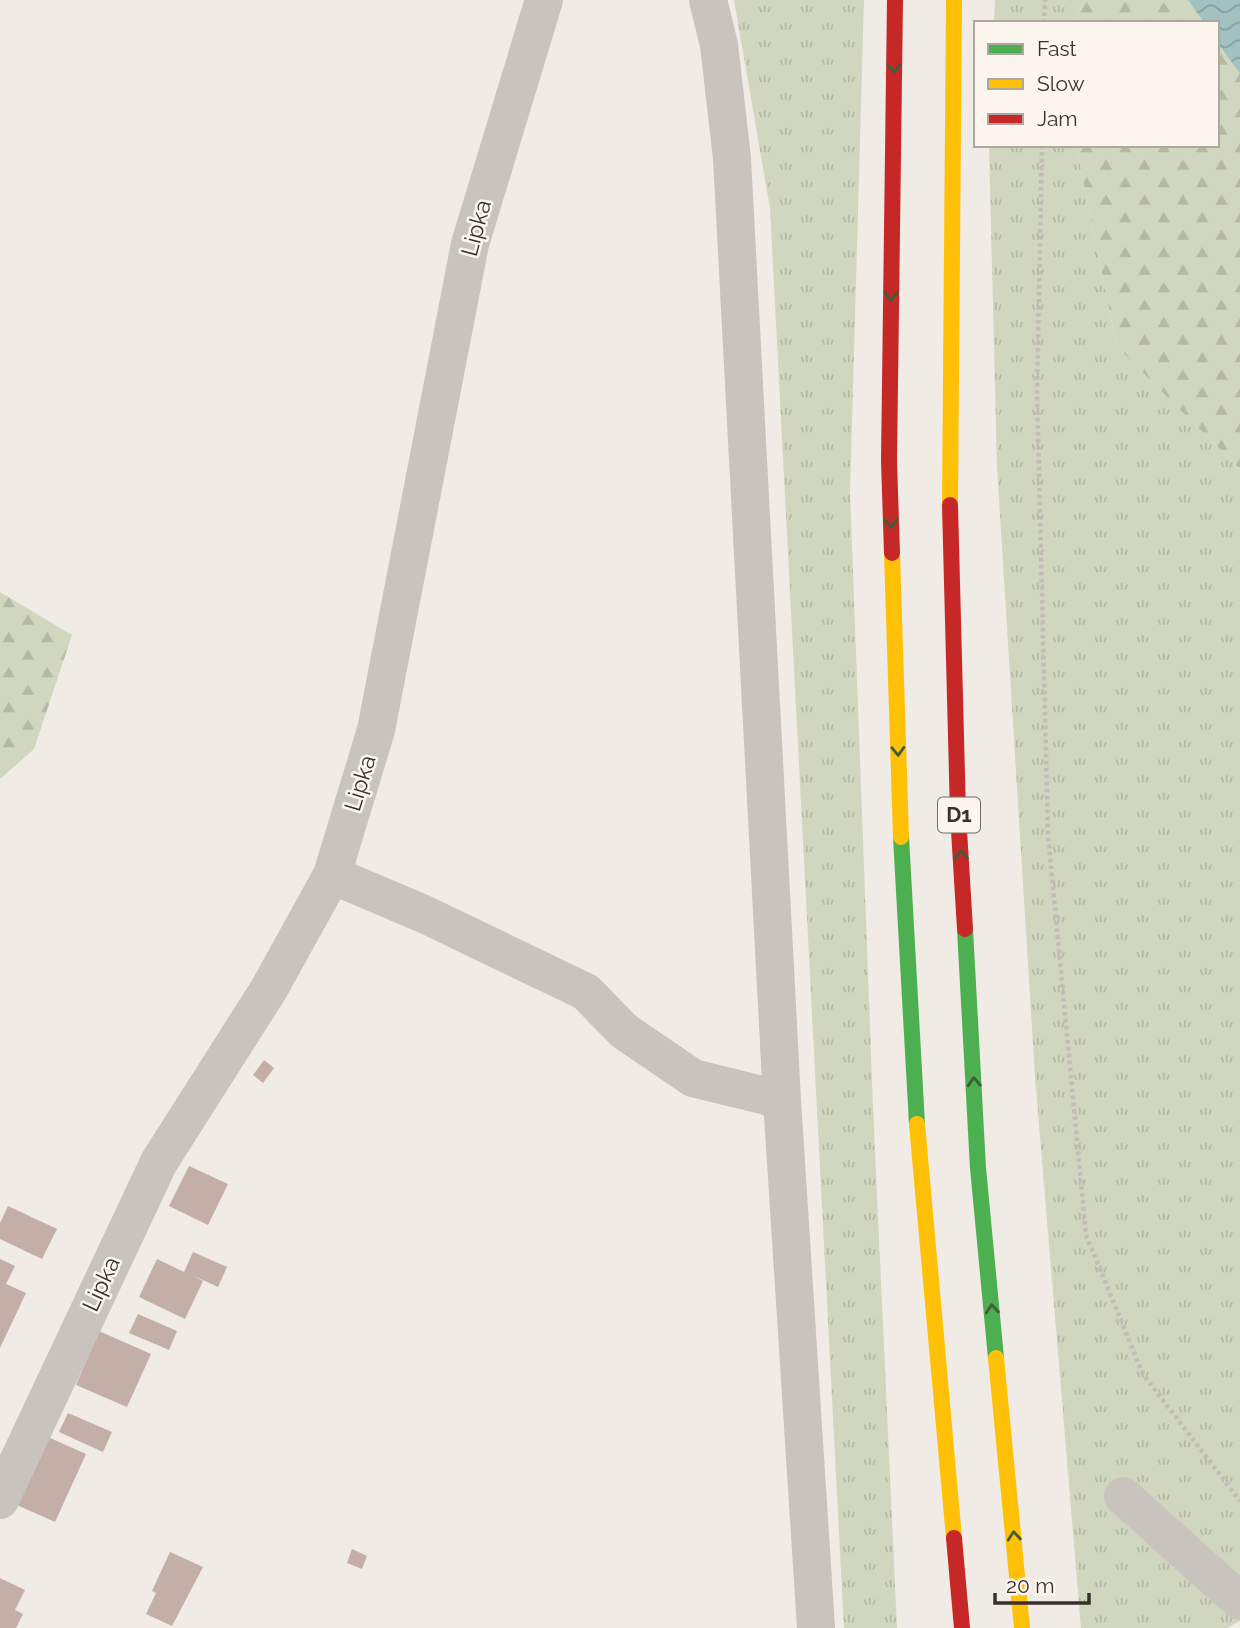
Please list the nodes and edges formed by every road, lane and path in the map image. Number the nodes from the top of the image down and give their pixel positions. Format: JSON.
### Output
{"nodes":[{"id":1,"x":544,"y":0,"type":"edge"},
{"id":2,"x":708,"y":0,"type":"edge"},
{"id":3,"x":895,"y":0,"type":"edge"},
{"id":4,"x":954,"y":0,"type":"edge"},
{"id":5,"x":1045,"y":0,"type":"edge"},
{"id":6,"x":1044,"y":21,"type":"edge"},
{"id":7,"x":1042,"y":147,"type":"edge"},
{"id":8,"x":332,"y":875,"type":"junction"},
{"id":9,"x":782,"y":1100,"type":"junction"},
{"id":10,"x":1123,"y":1496,"type":"dead end"},
{"id":11,"x":0,"y":1500,"type":"edge"},
{"id":12,"x":1240,"y":1501,"type":"edge"},
{"id":13,"x":1240,"y":1601,"type":"edge"},
{"id":14,"x":816,"y":1628,"type":"edge"},
{"id":15,"x":962,"y":1628,"type":"edge"},
{"id":16,"x":1022,"y":1628,"type":"edge"}],
"edges":[{"from":1,"to":8,"type":"street","name":"Lipka"},
{"from":2,"to":9,"type":"street"},
{"from":3,"to":15,"type":"highway","one_way":true},
{"from":16,"to":4,"type":"highway","number":"D1","one_way":true},
{"from":5,"to":6,"type":"path"},
{"from":7,"to":12,"type":"path"},
{"from":8,"to":9,"type":"street"},
{"from":8,"to":11,"type":"street","name":"Lipka"},
{"from":9,"to":14,"type":"street"},
{"from":10,"to":13,"type":"street"}]}
